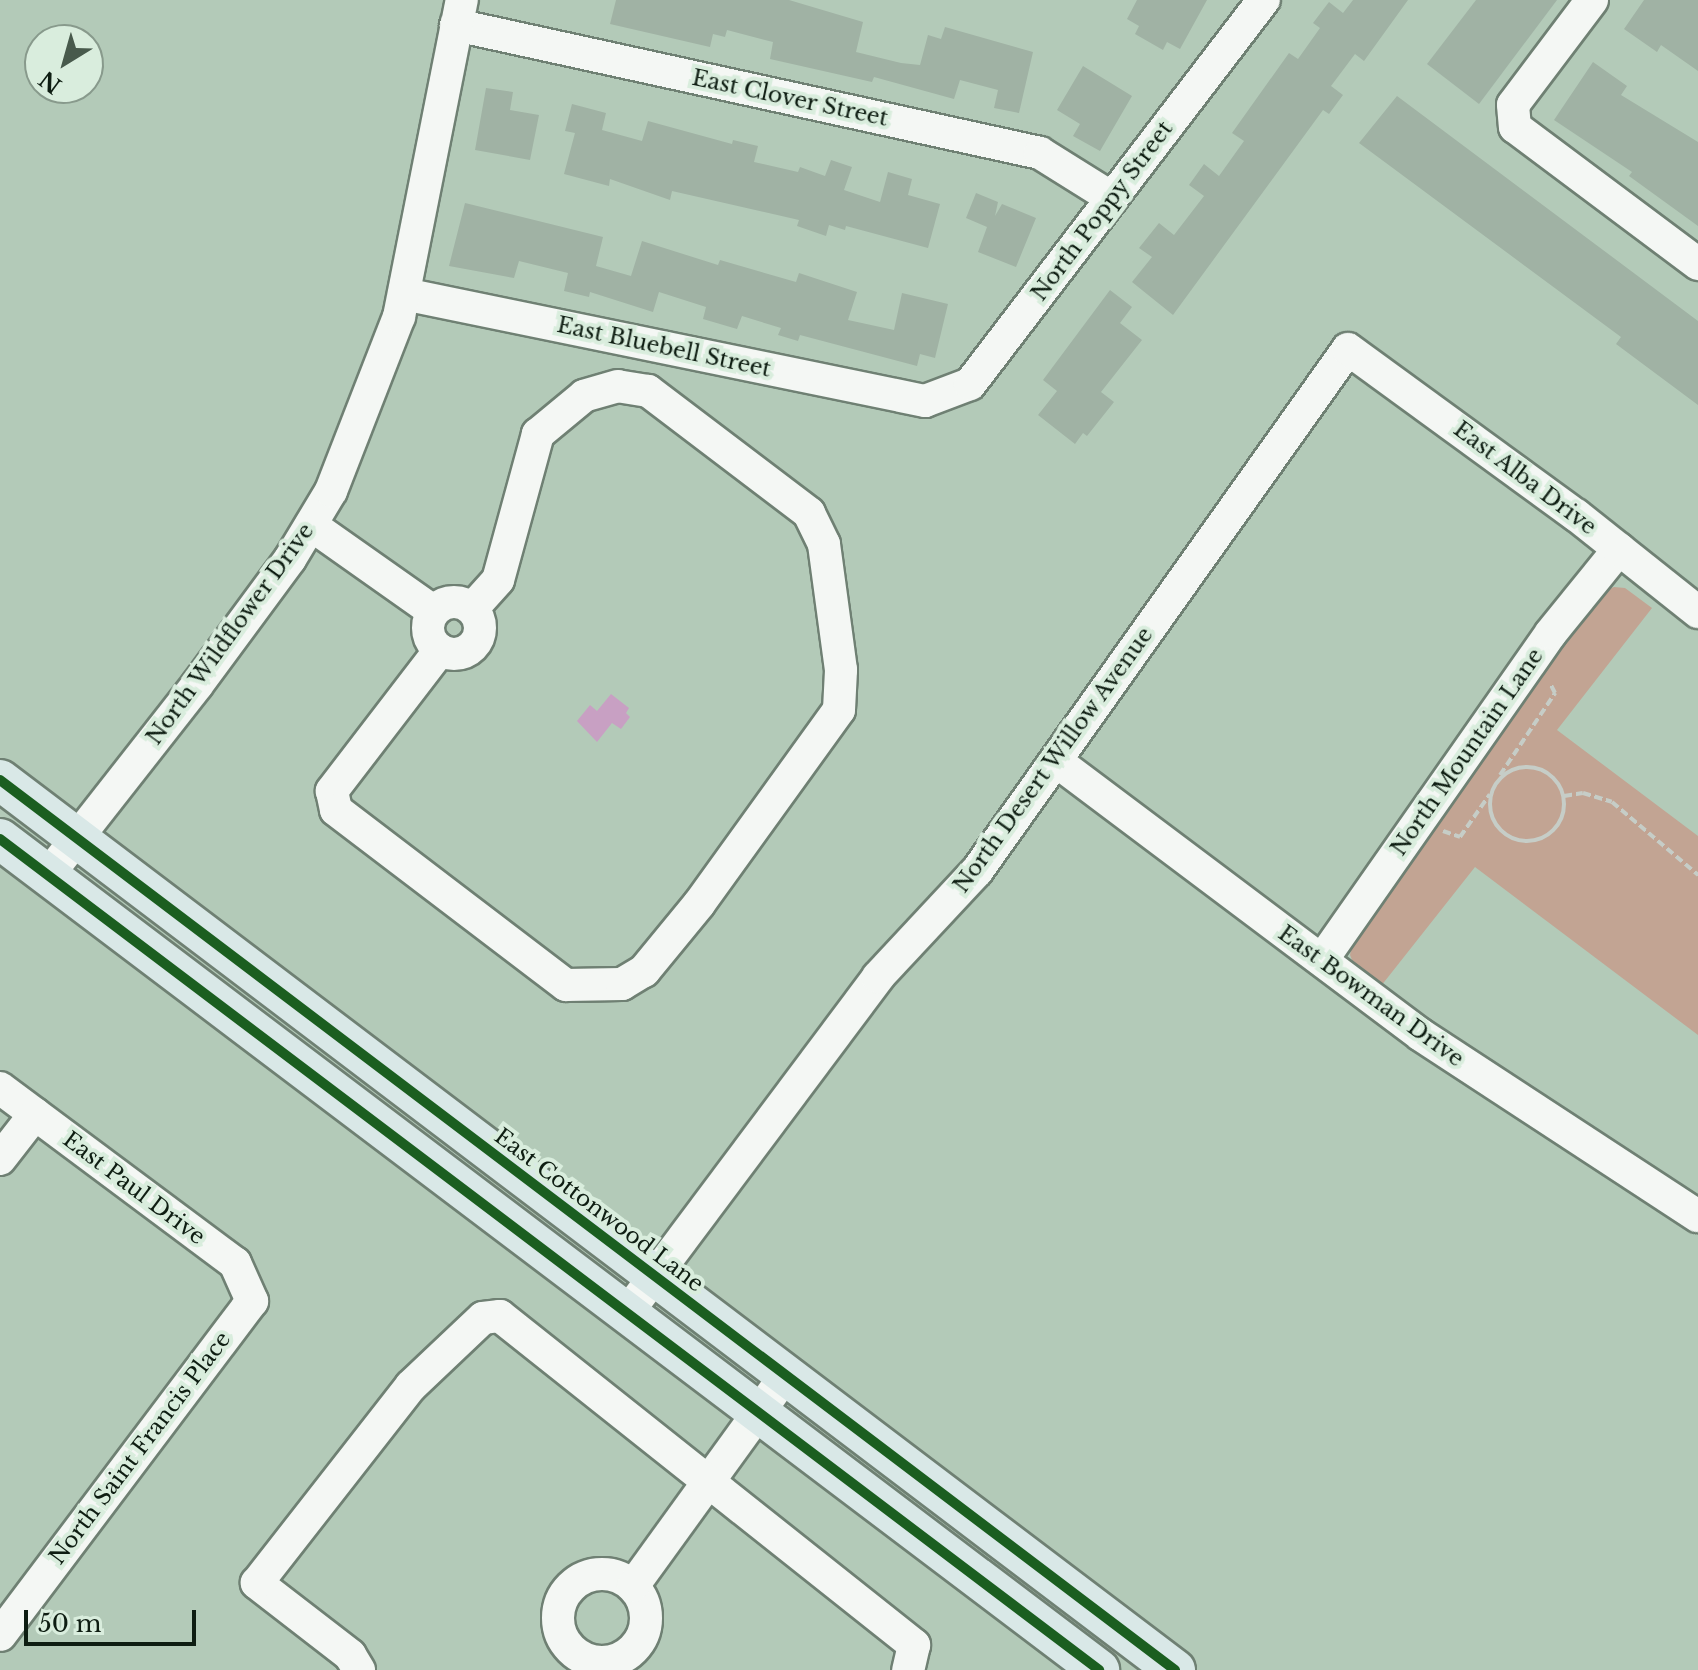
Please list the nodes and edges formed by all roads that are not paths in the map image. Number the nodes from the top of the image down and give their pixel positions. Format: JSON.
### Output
{"nodes":[{"id":1,"x":1264,"y":0,"type":"edge"},
{"id":2,"x":1592,"y":0,"type":"edge"},
{"id":3,"x":459,"y":13,"type":"edge"},
{"id":4,"x":1112,"y":198,"type":"junction"},
{"id":5,"x":1698,"y":264,"type":"edge"},
{"id":6,"x":404,"y":294,"type":"junction"},
{"id":7,"x":1348,"y":349,"type":"joint"},
{"id":8,"x":925,"y":401,"type":"joint"},
{"id":9,"x":311,"y":525,"type":"junction"},
{"id":10,"x":1619,"y":549,"type":"junction"},
{"id":11,"x":472,"y":609,"type":"junction"},
{"id":12,"x":433,"y":611,"type":"junction"},
{"id":13,"x":1698,"y":612,"type":"edge"},
{"id":14,"x":440,"y":650,"type":"junction"},
{"id":15,"x":1056,"y":761,"type":"junction"},
{"id":16,"x":0,"y":780,"type":"edge"},
{"id":17,"x":76,"y":838,"type":"junction"},
{"id":18,"x":0,"y":839,"type":"edge"},
{"id":19,"x":48,"y":875,"type":"junction"},
{"id":20,"x":1322,"y":960,"type":"junction"},
{"id":21,"x":0,"y":1088,"type":"edge"},
{"id":22,"x":35,"y":1114,"type":"junction"},
{"id":23,"x":0,"y":1159,"type":"edge"},
{"id":24,"x":1698,"y":1216,"type":"edge"},
{"id":25,"x":653,"y":1276,"type":"junction"},
{"id":26,"x":252,"y":1301,"type":"joint"},
{"id":27,"x":627,"y":1313,"type":"junction"},
{"id":28,"x":785,"y":1376,"type":"junction"},
{"id":29,"x":760,"y":1414,"type":"junction"},
{"id":30,"x":710,"y":1481,"type":"junction"},
{"id":31,"x":633,"y":1586,"type":"dead end"},
{"id":32,"x":0,"y":1635,"type":"edge"},
{"id":33,"x":359,"y":1670,"type":"edge"},
{"id":34,"x":908,"y":1670,"type":"edge"},
{"id":35,"x":1099,"y":1670,"type":"edge"},
{"id":36,"x":1175,"y":1670,"type":"edge"}],
"edges":[{"from":1,"to":4,"type":"street","name":"North Poppy Street"},
{"from":2,"to":5,"type":"street"},
{"from":3,"to":4,"type":"street","name":"East Clover Street"},
{"from":3,"to":6,"type":"street","name":"North Wildflower Drive"},
{"from":4,"to":8,"type":"street","name":"North Poppy Street"},
{"from":6,"to":8,"type":"street","name":"East Bluebell Street"},
{"from":6,"to":9,"type":"street","name":"North Wildflower Drive"},
{"from":7,"to":10,"type":"street","name":"East Alba Drive"},
{"from":7,"to":15,"type":"street","name":"North Desert Willow Avenue"},
{"from":9,"to":12,"type":"street"},
{"from":9,"to":17,"type":"street","name":"North Wildflower Drive"},
{"from":10,"to":13,"type":"street","name":"East Alba Drive"},
{"from":10,"to":20,"type":"street","name":"North Mountain Lane"},
{"from":11,"to":12,"type":"street"},
{"from":11,"to":14,"type":"street"},
{"from":11,"to":14,"type":"street"},
{"from":12,"to":14,"type":"street"},
{"from":15,"to":20,"type":"street","name":"East Bowman Drive"},
{"from":15,"to":25,"type":"street","name":"North Desert Willow Avenue"},
{"from":16,"to":17,"type":"main road","name":"East Cottonwood Lane"},
{"from":17,"to":19,"type":"street","name":"North Wildflower Drive"},
{"from":17,"to":25,"type":"main road","name":"East Cottonwood Lane"},
{"from":18,"to":19,"type":"main road"},
{"from":19,"to":27,"type":"main road"},
{"from":20,"to":24,"type":"street","name":"East Bowman Drive"},
{"from":21,"to":22,"type":"street","name":"East Paul Drive"},
{"from":22,"to":23,"type":"street"},
{"from":22,"to":26,"type":"street","name":"East Paul Drive"},
{"from":25,"to":27,"type":"street","name":"North Desert Willow Avenue"},
{"from":25,"to":28,"type":"main road","name":"East Cottonwood Lane"},
{"from":26,"to":32,"type":"street","name":"North Saint Francis Place"},
{"from":27,"to":29,"type":"main road"},
{"from":28,"to":29,"type":"street"},
{"from":28,"to":36,"type":"main road","name":"East Cottonwood Lane"},
{"from":29,"to":30,"type":"street"},
{"from":29,"to":35,"type":"main road"},
{"from":30,"to":31,"type":"street"},
{"from":30,"to":33,"type":"street"},
{"from":30,"to":34,"type":"street"}]}
